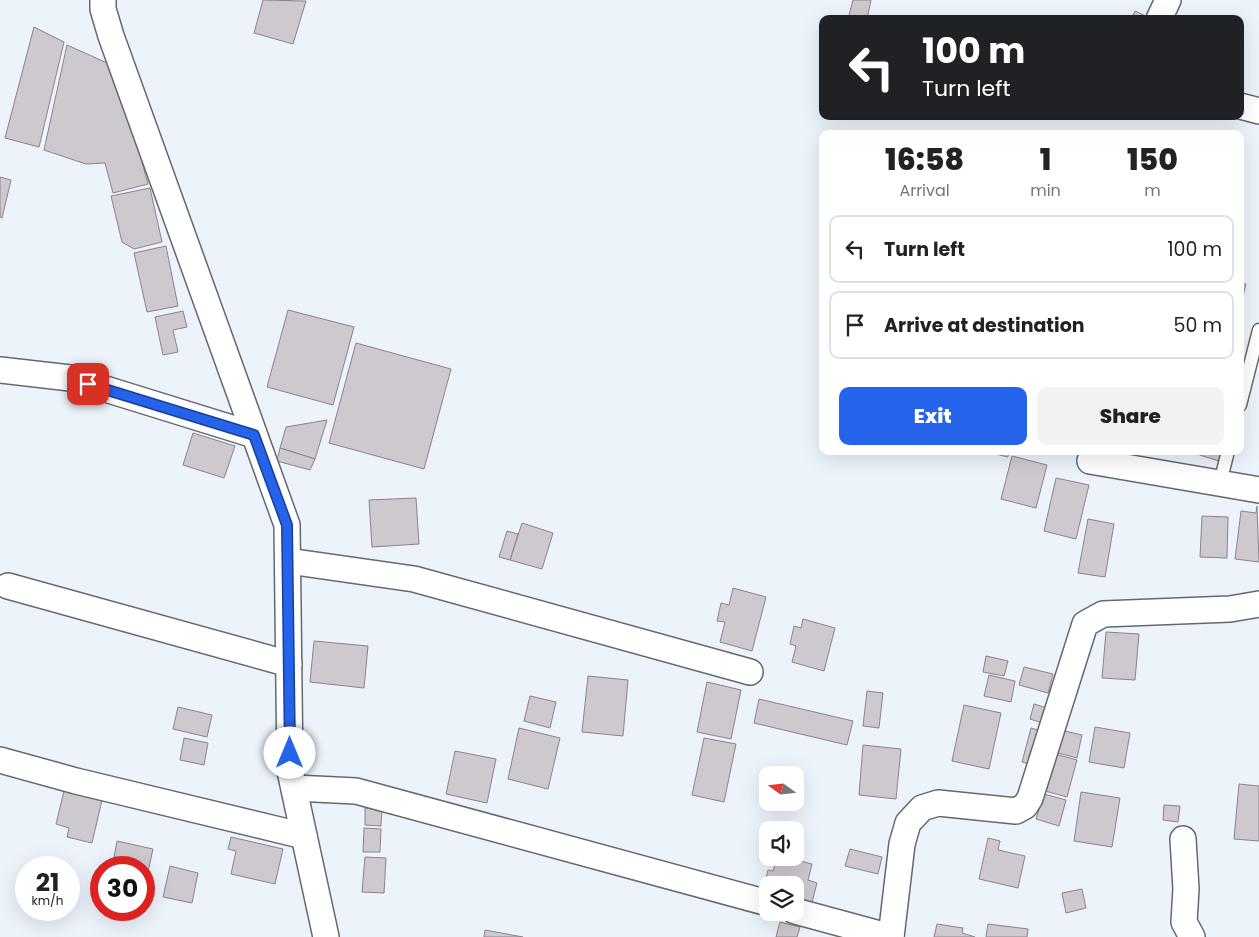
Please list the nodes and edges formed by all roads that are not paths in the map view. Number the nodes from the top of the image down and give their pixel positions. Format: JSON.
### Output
{"nodes":[{"id":1,"x":103,"y":0,"type":"edge"},
{"id":2,"x":1168,"y":0,"type":"edge"},
{"id":3,"x":1162,"y":15,"type":"edge"},
{"id":4,"x":1244,"y":107,"type":"edge"},
{"id":5,"x":1259,"y":112,"type":"edge"},
{"id":6,"x":1259,"y":330,"type":"edge"},
{"id":7,"x":0,"y":370,"type":"edge"},
{"id":8,"x":1244,"y":389,"type":"edge"},
{"id":9,"x":254,"y":435,"type":"junction"},
{"id":10,"x":1227,"y":455,"type":"edge"},
{"id":11,"x":1090,"y":461,"type":"dead end"},
{"id":12,"x":1220,"y":484,"type":"junction"},
{"id":13,"x":1259,"y":490,"type":"edge"},
{"id":14,"x":288,"y":561,"type":"junction"},
{"id":15,"x":8,"y":586,"type":"dead end"},
{"id":16,"x":1259,"y":604,"type":"edge"},
{"id":17,"x":289,"y":664,"type":"junction"},
{"id":18,"x":750,"y":672,"type":"dead end"},
{"id":19,"x":0,"y":760,"type":"edge"},
{"id":20,"x":294,"y":788,"type":"junction"},
{"id":21,"x":304,"y":836,"type":"junction"},
{"id":22,"x":1183,"y":838,"type":"dead end"},
{"id":23,"x":759,"y":901,"type":"edge"},
{"id":24,"x":804,"y":913,"type":"edge"},
{"id":25,"x":326,"y":937,"type":"edge"},
{"id":26,"x":891,"y":937,"type":"edge"},
{"id":27,"x":1192,"y":937,"type":"edge"}],
"edges":[{"from":1,"to":9,"type":"street"},
{"from":2,"to":3,"type":"street"},
{"from":4,"to":5,"type":"street"},
{"from":6,"to":8,"type":"lane"},
{"from":7,"to":9,"type":"street"},
{"from":9,"to":14,"type":"street"},
{"from":10,"to":12,"type":"lane"},
{"from":11,"to":12,"type":"street"},
{"from":12,"to":13,"type":"street"},
{"from":14,"to":17,"type":"street"},
{"from":14,"to":18,"type":"street"},
{"from":15,"to":17,"type":"street"},
{"from":16,"to":26,"type":"street"},
{"from":17,"to":20,"type":"street"},
{"from":19,"to":21,"type":"street"},
{"from":20,"to":21,"type":"street"},
{"from":20,"to":23,"type":"street"},
{"from":21,"to":25,"type":"street"},
{"from":22,"to":27,"type":"street"},
{"from":24,"to":26,"type":"street"}]}
